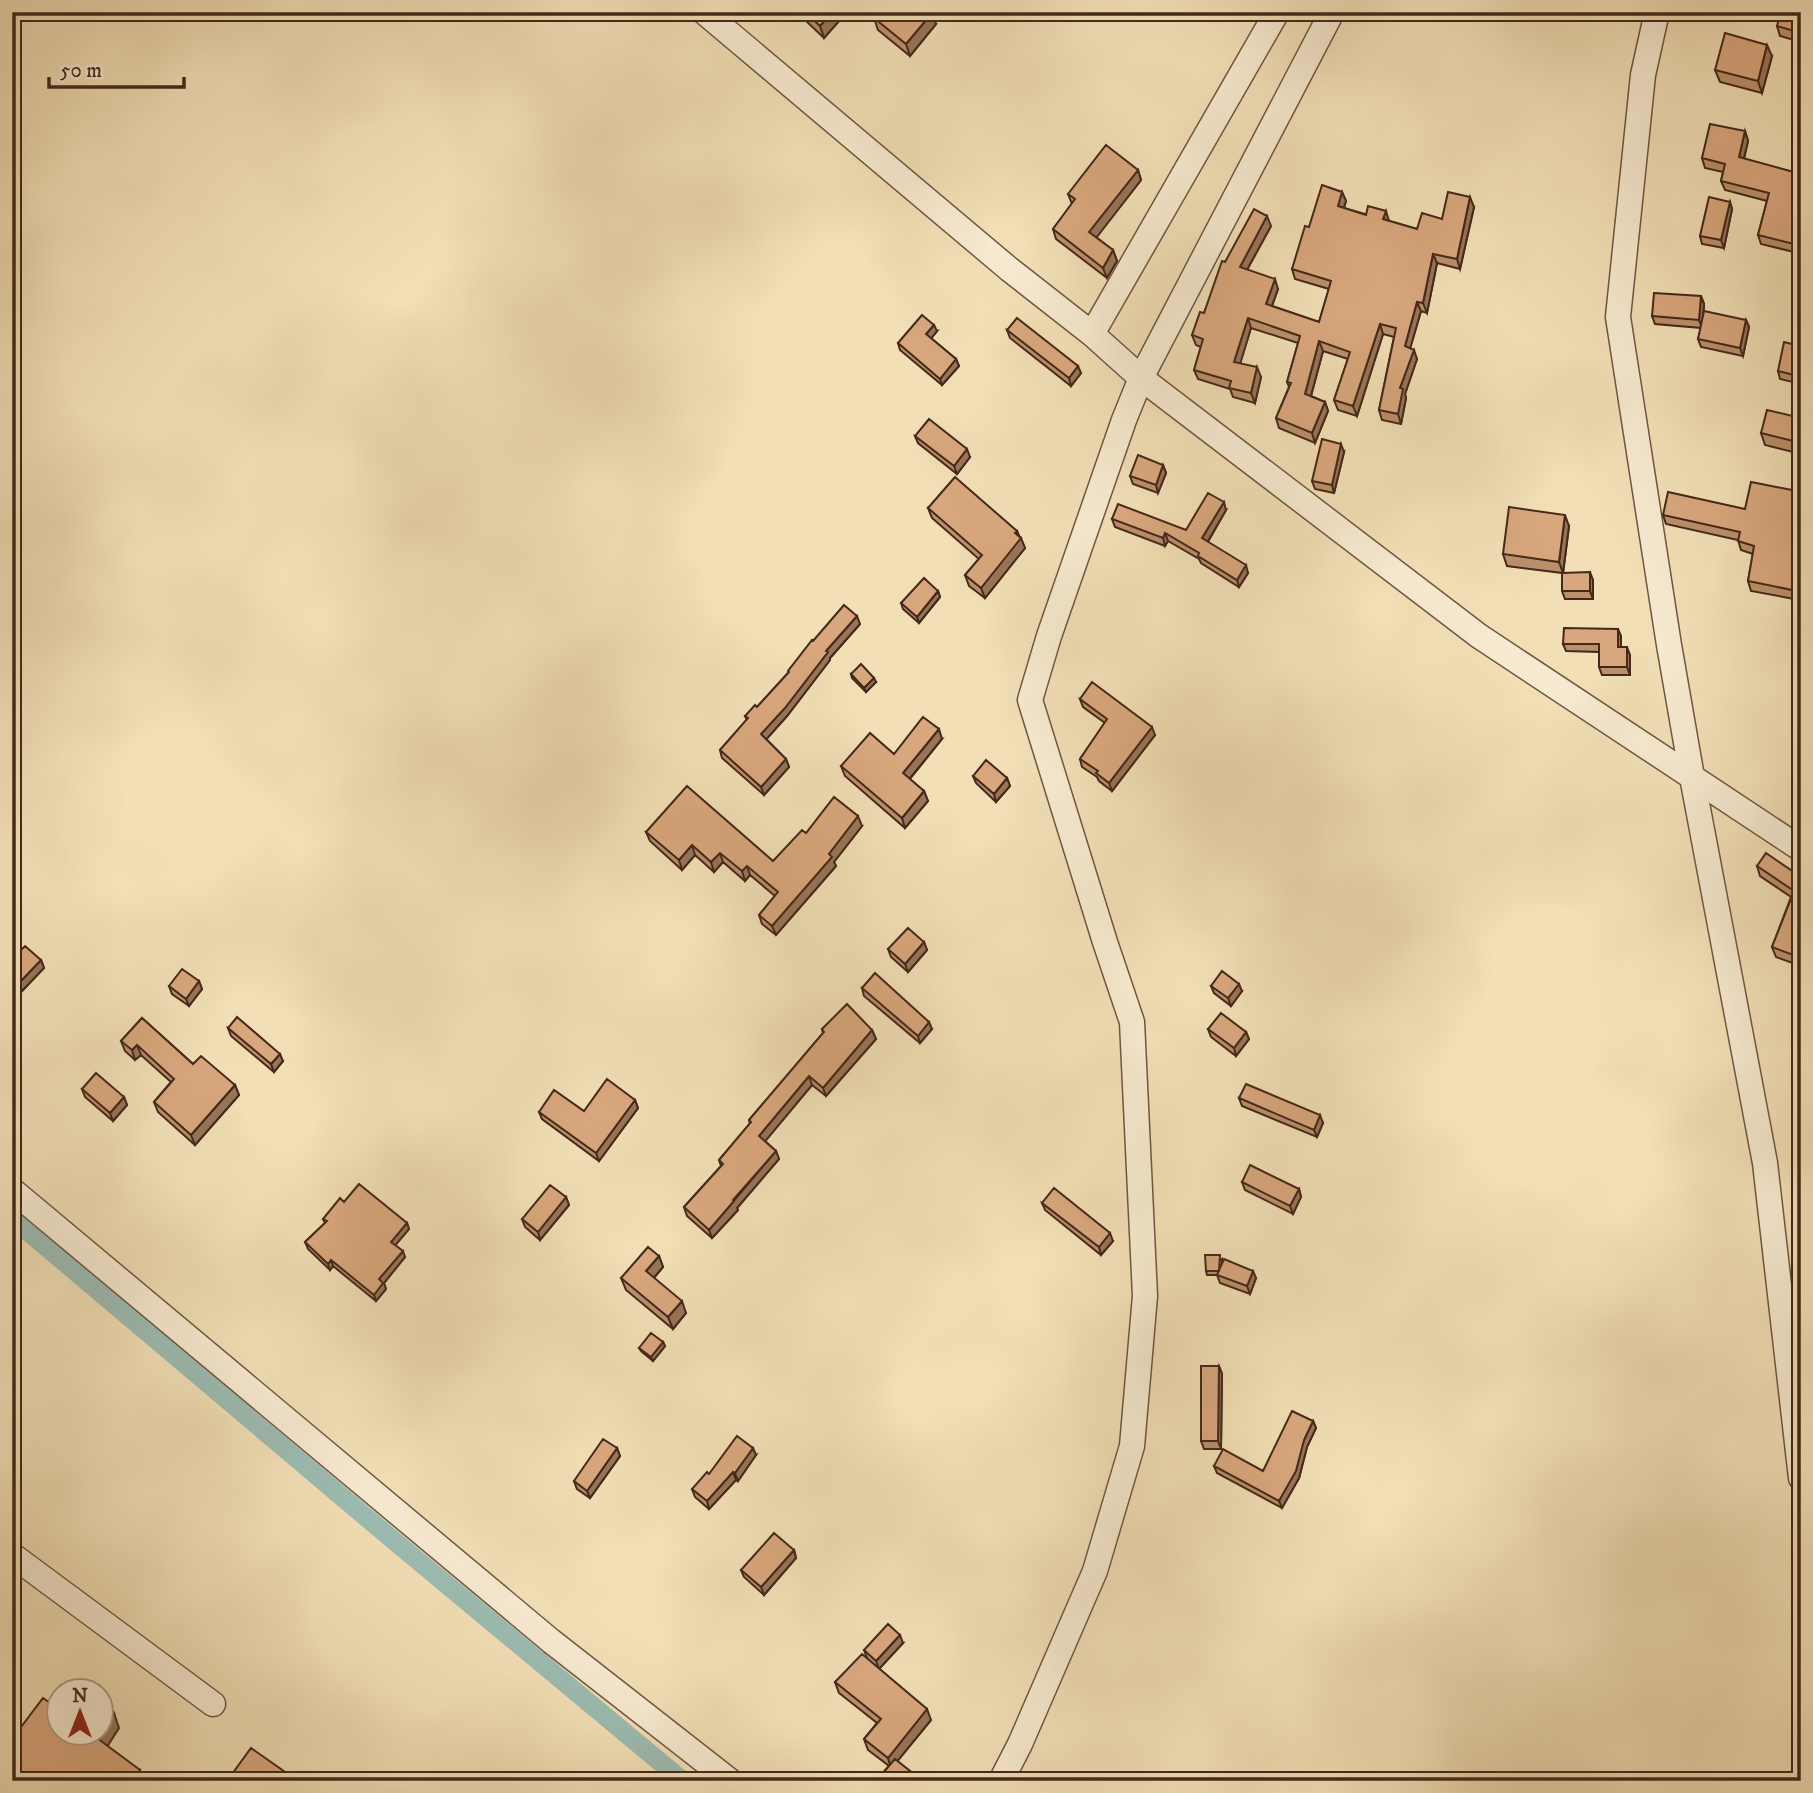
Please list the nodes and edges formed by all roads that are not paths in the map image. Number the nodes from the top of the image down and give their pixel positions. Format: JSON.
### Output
{"nodes":[{"id":1,"x":704,"y":12,"type":"edge"},
{"id":2,"x":1277,"y":12,"type":"edge"},
{"id":3,"x":1332,"y":12,"type":"edge"},
{"id":4,"x":1657,"y":12,"type":"edge"},
{"id":5,"x":1092,"y":334,"type":"junction"},
{"id":6,"x":1140,"y":378,"type":"junction"},
{"id":7,"x":1692,"y":777,"type":"junction"},
{"id":8,"x":1801,"y":849,"type":"edge"},
{"id":9,"x":12,"y":1190,"type":"edge"},
{"id":10,"x":1801,"y":1478,"type":"edge"},
{"id":11,"x":12,"y":1555,"type":"edge"},
{"id":12,"x":213,"y":1704,"type":"dead end"},
{"id":13,"x":730,"y":1781,"type":"edge"},
{"id":14,"x":1001,"y":1781,"type":"edge"}],
"edges":[{"from":1,"to":5,"type":"street"},
{"from":2,"to":5,"type":"street"},
{"from":3,"to":6,"type":"street"},
{"from":4,"to":7,"type":"street"},
{"from":5,"to":6,"type":"street"},
{"from":6,"to":7,"type":"street"},
{"from":6,"to":14,"type":"street"},
{"from":7,"to":8,"type":"street"},
{"from":7,"to":10,"type":"street"},
{"from":9,"to":13,"type":"street"},
{"from":11,"to":12,"type":"street"}]}
